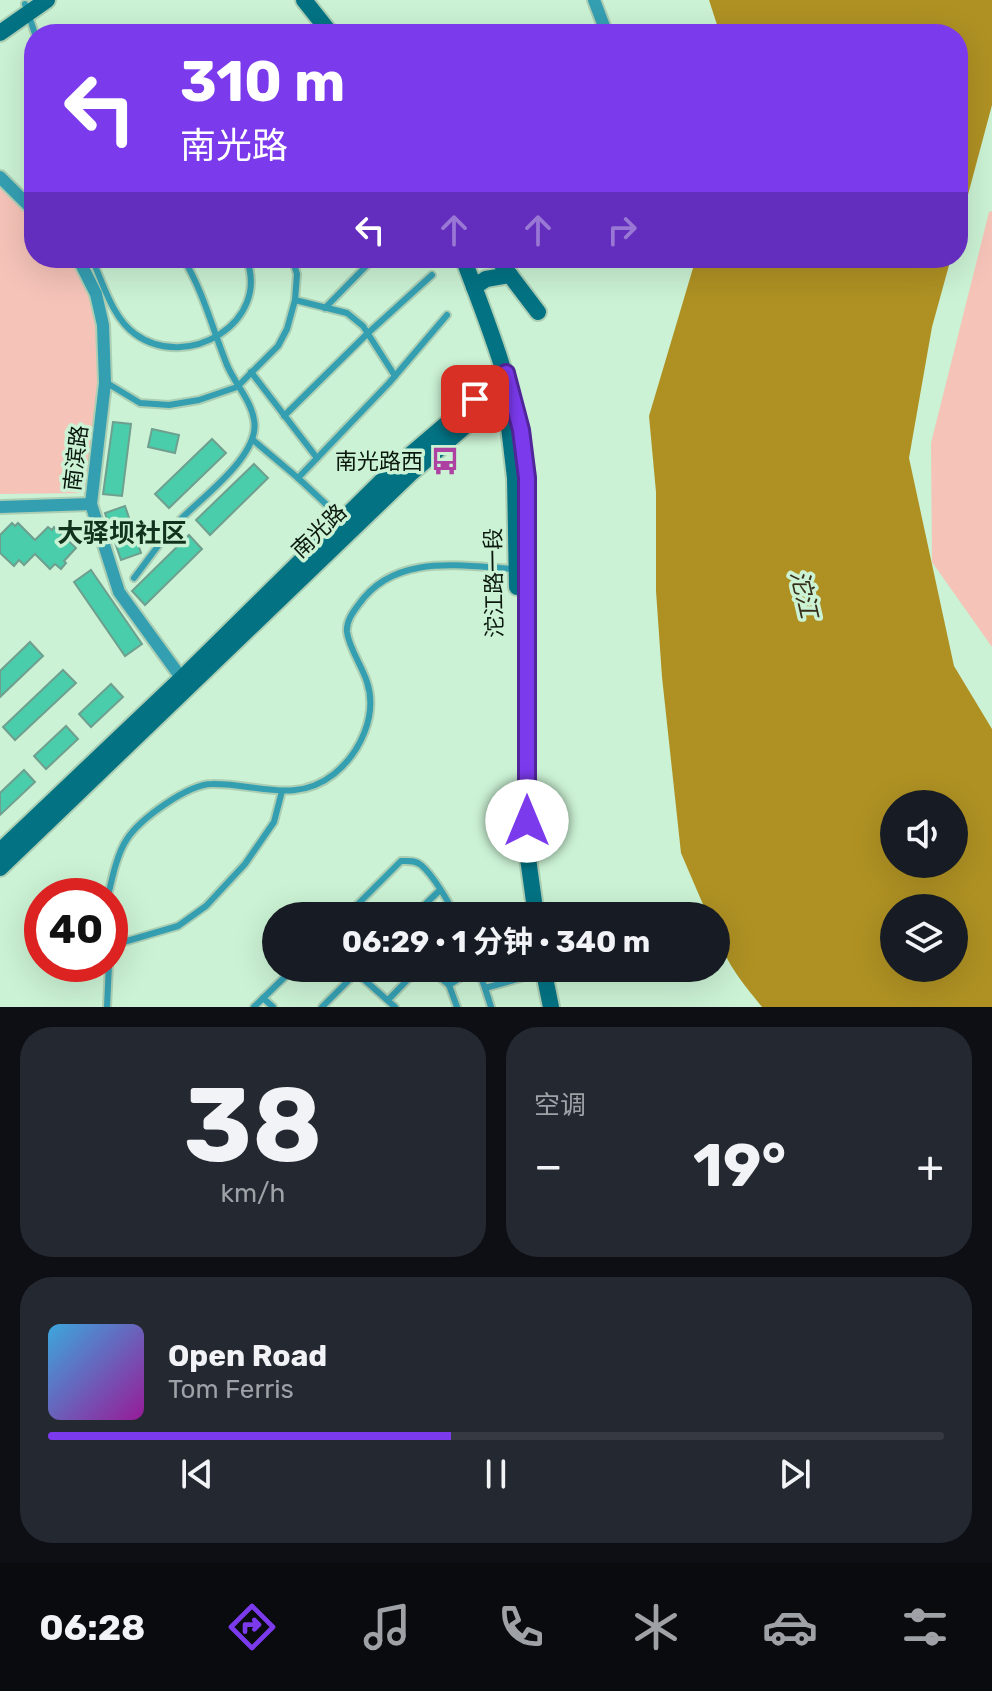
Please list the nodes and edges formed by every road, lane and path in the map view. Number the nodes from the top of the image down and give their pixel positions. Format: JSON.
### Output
{"nodes":[{"id":1,"x":47,"y":0,"type":"edge"},
{"id":2,"x":291,"y":0,"type":"edge"},
{"id":3,"x":304,"y":0,"type":"edge"},
{"id":4,"x":594,"y":0,"type":"edge"},
{"id":5,"x":28,"y":6,"type":"edge"},
{"id":6,"x":0,"y":22,"type":"edge"},
{"id":7,"x":310,"y":24,"type":"edge"},
{"id":8,"x":323,"y":24,"type":"edge"},
{"id":9,"x":603,"y":24,"type":"edge"},
{"id":10,"x":0,"y":33,"type":"edge"},
{"id":11,"x":0,"y":177,"type":"edge"},
{"id":12,"x":24,"y":201,"type":"edge"},
{"id":13,"x":83,"y":268,"type":"edge"},
{"id":14,"x":96,"y":268,"type":"edge"},
{"id":15,"x":189,"y":268,"type":"edge"},
{"id":16,"x":250,"y":268,"type":"edge"},
{"id":17,"x":295,"y":268,"type":"edge"},
{"id":18,"x":364,"y":268,"type":"edge"},
{"id":19,"x":457,"y":268,"type":"edge"},
{"id":20,"x":467,"y":268,"type":"edge"},
{"id":21,"x":505,"y":268,"type":"edge"},
{"id":22,"x":432,"y":275,"type":"dead end"},
{"id":23,"x":510,"y":275,"type":"junction"},
{"id":24,"x":474,"y":287,"type":"junction"},
{"id":25,"x":295,"y":300,"type":"junction"},
{"id":26,"x":325,"y":308,"type":"junction"},
{"id":27,"x":538,"y":312,"type":"dead end"},
{"id":28,"x":447,"y":315,"type":"dead end"},
{"id":29,"x":368,"y":333,"type":"junction"},
{"id":30,"x":218,"y":338,"type":"junction"},
{"id":31,"x":251,"y":372,"type":"junction"},
{"id":32,"x":395,"y":376,"type":"junction"},
{"id":33,"x":105,"y":383,"type":"junction"},
{"id":34,"x":501,"y":383,"type":"junction"},
{"id":35,"x":237,"y":387,"type":"junction"},
{"id":36,"x":284,"y":416,"type":"junction"},
{"id":37,"x":253,"y":440,"type":"junction"},
{"id":38,"x":317,"y":458,"type":"junction"},
{"id":39,"x":298,"y":478,"type":"junction"},
{"id":40,"x":91,"y":504,"type":"junction"},
{"id":41,"x":0,"y":507,"type":"edge"},
{"id":42,"x":343,"y":520,"type":"junction"},
{"id":43,"x":522,"y":570,"type":"junction"},
{"id":44,"x":134,"y":578,"type":"dead end"},
{"id":45,"x":186,"y":683,"type":"junction"},
{"id":46,"x":282,"y":791,"type":"junction"},
{"id":47,"x":0,"y":851,"type":"edge"},
{"id":48,"x":0,"y":868,"type":"edge"},
{"id":49,"x":114,"y":878,"type":"edge"},
{"id":50,"x":440,"y":890,"type":"junction"},
{"id":51,"x":360,"y":902,"type":"edge"},
{"id":52,"x":428,"y":902,"type":"edge"},
{"id":53,"x":447,"y":902,"type":"edge"},
{"id":54,"x":524,"y":902,"type":"edge"},
{"id":55,"x":534,"y":902,"type":"edge"},
{"id":56,"x":128,"y":941,"type":"edge"},
{"id":57,"x":108,"y":982,"type":"edge"},
{"id":58,"x":280,"y":982,"type":"edge"},
{"id":59,"x":344,"y":982,"type":"edge"},
{"id":60,"x":370,"y":982,"type":"edge"},
{"id":61,"x":405,"y":982,"type":"edge"},
{"id":62,"x":445,"y":982,"type":"edge"},
{"id":63,"x":454,"y":982,"type":"edge"},
{"id":64,"x":483,"y":982,"type":"edge"},
{"id":65,"x":503,"y":982,"type":"edge"},
{"id":66,"x":539,"y":982,"type":"edge"},
{"id":67,"x":542,"y":982,"type":"edge"},
{"id":68,"x":449,"y":985,"type":"junction"},
{"id":69,"x":485,"y":988,"type":"junction"},
{"id":70,"x":263,"y":998,"type":"junction"},
{"id":71,"x":389,"y":999,"type":"junction"},
{"id":72,"x":107,"y":1007,"type":"edge"},
{"id":73,"x":254,"y":1007,"type":"edge"},
{"id":74,"x":273,"y":1007,"type":"edge"},
{"id":75,"x":322,"y":1007,"type":"edge"},
{"id":76,"x":395,"y":1007,"type":"edge"},
{"id":77,"x":457,"y":1007,"type":"edge"},
{"id":78,"x":491,"y":1007,"type":"edge"},
{"id":79,"x":540,"y":1007,"type":"edge"},
{"id":80,"x":551,"y":1007,"type":"edge"}],
"edges":[{"from":1,"to":5,"type":"street"},
{"from":2,"to":7,"type":"street"},
{"from":3,"to":8,"type":"street"},
{"from":4,"to":9,"type":"street"},
{"from":5,"to":6,"type":"street"},
{"from":5,"to":10,"type":"street"},
{"from":11,"to":12,"type":"street"},
{"from":13,"to":33,"type":"street","name":"南滨路"},
{"from":14,"to":30,"type":"lane"},
{"from":15,"to":30,"type":"lane"},
{"from":16,"to":30,"type":"lane"},
{"from":17,"to":25,"type":"lane"},
{"from":18,"to":26,"type":"lane"},
{"from":19,"to":34,"type":"street","name":"沱江路一段"},
{"from":20,"to":24,"type":"street","name":"沱江路一段"},
{"from":21,"to":23,"type":"street"},
{"from":22,"to":29,"type":"lane"},
{"from":23,"to":24,"type":"street"},
{"from":23,"to":27,"type":"street"},
{"from":24,"to":34,"type":"street","name":"沱江路一段"},
{"from":25,"to":26,"type":"lane"},
{"from":25,"to":31,"type":"lane"},
{"from":26,"to":29,"type":"lane"},
{"from":28,"to":32,"type":"lane"},
{"from":29,"to":32,"type":"lane"},
{"from":29,"to":36,"type":"lane"},
{"from":30,"to":35,"type":"lane"},
{"from":31,"to":35,"type":"lane"},
{"from":31,"to":36,"type":"lane"},
{"from":32,"to":38,"type":"lane"},
{"from":33,"to":35,"type":"lane"},
{"from":33,"to":40,"type":"street","name":"南滨路"},
{"from":34,"to":42,"type":"street","name":"南光路"},
{"from":34,"to":43,"type":"street","name":"沱江路一段"},
{"from":34,"to":45,"type":"street","name":"南光路"},
{"from":35,"to":37,"type":"lane"},
{"from":36,"to":38,"type":"lane"},
{"from":37,"to":39,"type":"lane"},
{"from":37,"to":44,"type":"lane"},
{"from":38,"to":39,"type":"lane"},
{"from":39,"to":42,"type":"lane"},
{"from":40,"to":41,"type":"street"},
{"from":40,"to":45,"type":"street","name":"南滨路"},
{"from":42,"to":45,"type":"street","name":"南光路"},
{"from":43,"to":46,"type":"lane"},
{"from":43,"to":54,"type":"street","name":"沱江路一段"},
{"from":43,"to":55,"type":"street","name":"沱江路一段"},
{"from":45,"to":47,"type":"street","name":"南光路"},
{"from":45,"to":48,"type":"street","name":"南光路"},
{"from":46,"to":49,"type":"lane"},
{"from":46,"to":56,"type":"lane"},
{"from":50,"to":51,"type":"lane"},
{"from":50,"to":52,"type":"lane"},
{"from":50,"to":53,"type":"lane"},
{"from":57,"to":72,"type":"lane"},
{"from":58,"to":70,"type":"lane"},
{"from":59,"to":75,"type":"lane"},
{"from":60,"to":71,"type":"lane"},
{"from":61,"to":71,"type":"lane"},
{"from":62,"to":68,"type":"lane"},
{"from":63,"to":68,"type":"lane"},
{"from":64,"to":69,"type":"lane"},
{"from":65,"to":69,"type":"lane"},
{"from":66,"to":79,"type":"street"},
{"from":67,"to":80,"type":"street"},
{"from":68,"to":77,"type":"lane"},
{"from":69,"to":78,"type":"lane"},
{"from":70,"to":73,"type":"lane"},
{"from":70,"to":74,"type":"lane"},
{"from":71,"to":76,"type":"lane"}]}
